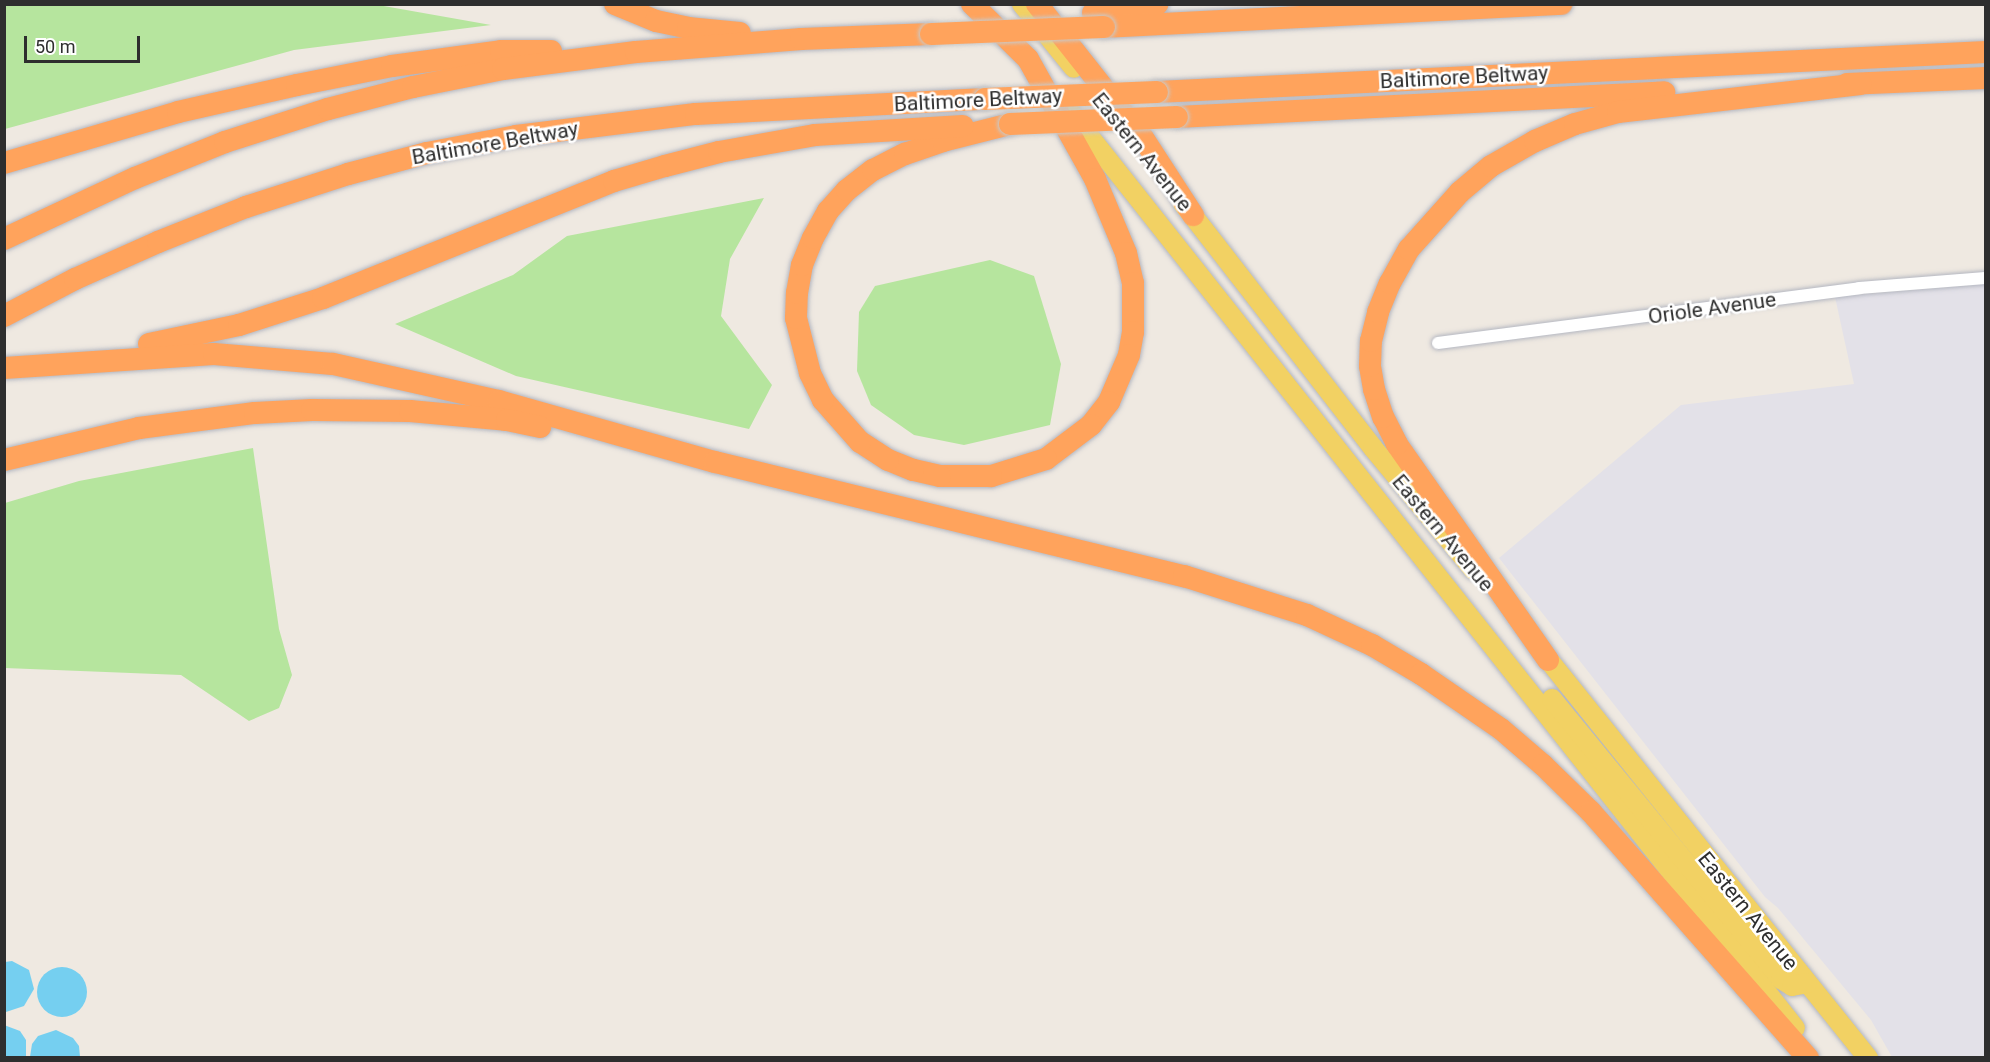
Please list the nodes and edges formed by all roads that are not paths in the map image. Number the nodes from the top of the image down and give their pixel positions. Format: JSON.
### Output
{"nodes":[{"id":1,"x":615,"y":4,"type":"edge"},
{"id":2,"x":972,"y":4,"type":"edge"},
{"id":3,"x":985,"y":4,"type":"edge"},
{"id":4,"x":1022,"y":4,"type":"edge"},
{"id":5,"x":1037,"y":4,"type":"edge"},
{"id":6,"x":1157,"y":4,"type":"edge"},
{"id":7,"x":1561,"y":4,"type":"edge"},
{"id":8,"x":1099,"y":20,"type":"junction"},
{"id":9,"x":801,"y":39,"type":"junction"},
{"id":10,"x":636,"y":52,"type":"junction"},
{"id":11,"x":1986,"y":52,"type":"edge"},
{"id":12,"x":1028,"y":59,"type":"junction"},
{"id":13,"x":1986,"y":78,"type":"edge"},
{"id":14,"x":1860,"y":84,"type":"junction"},
{"id":15,"x":1010,"y":124,"type":"junction"},
{"id":16,"x":4,"y":163,"type":"edge"},
{"id":17,"x":1193,"y":215,"type":"junction"},
{"id":18,"x":4,"y":239,"type":"edge"},
{"id":19,"x":1986,"y":278,"type":"edge"},
{"id":20,"x":4,"y":316,"type":"edge"},
{"id":21,"x":1438,"y":343,"type":"dead end"},
{"id":22,"x":4,"y":363,"type":"edge"},
{"id":23,"x":4,"y":368,"type":"edge"},
{"id":24,"x":4,"y":460,"type":"edge"},
{"id":25,"x":715,"y":462,"type":"junction"},
{"id":26,"x":1548,"y":660,"type":"junction"},
{"id":27,"x":1507,"y":664,"type":"junction"},
{"id":28,"x":1807,"y":983,"type":"junction"},
{"id":29,"x":1808,"y":1058,"type":"edge"},
{"id":30,"x":1818,"y":1058,"type":"edge"},
{"id":31,"x":1868,"y":1058,"type":"edge"}],
"edges":[{"from":1,"to":9,"type":"highway"},
{"from":2,"to":12,"type":"highway"},
{"from":3,"to":12,"type":"main road","name":"Eastern Avenue"},
{"from":4,"to":17,"type":"main road","name":"Eastern Avenue"},
{"from":5,"to":17,"type":"highway"},
{"from":6,"to":8,"type":"highway"},
{"from":7,"to":8,"type":"highway"},
{"from":8,"to":9,"type":"highway","bridge":true},
{"from":9,"to":10,"type":"highway"},
{"from":10,"to":16,"type":"highway"},
{"from":10,"to":18,"type":"highway"},
{"from":11,"to":20,"type":"highway","name":"Baltimore Beltway","bridge":true},
{"from":12,"to":15,"type":"highway"},
{"from":12,"to":27,"type":"main road","name":"Eastern Avenue"},
{"from":13,"to":14,"type":"highway"},
{"from":14,"to":15,"type":"highway","bridge":true},
{"from":14,"to":26,"type":"highway"},
{"from":15,"to":22,"type":"highway"},
{"from":17,"to":26,"type":"main road","name":"Eastern Avenue"},
{"from":19,"to":21,"type":"street","name":"Oriole Avenue"},
{"from":23,"to":25,"type":"highway"},
{"from":24,"to":25,"type":"highway"},
{"from":25,"to":29,"type":"highway"},
{"from":26,"to":28,"type":"main road","name":"Eastern Avenue"},
{"from":27,"to":28,"type":"main road"},
{"from":27,"to":30,"type":"main road","name":"Eastern Avenue"},
{"from":28,"to":31,"type":"main road","name":"Eastern Avenue"}]}
